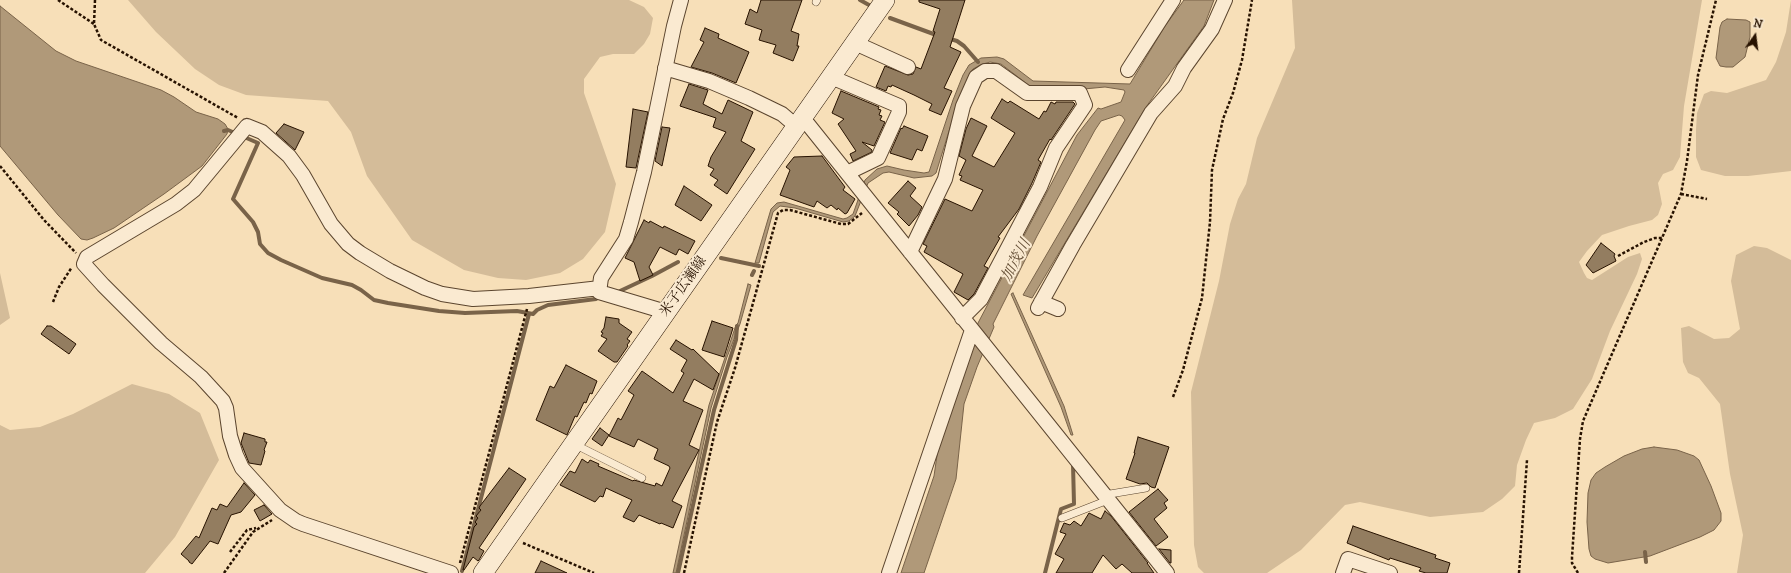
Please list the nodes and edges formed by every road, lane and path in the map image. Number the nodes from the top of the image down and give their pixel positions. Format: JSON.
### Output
{"nodes":[{"id":1,"x":58,"y":0,"type":"edge"},
{"id":2,"x":95,"y":0,"type":"edge"},
{"id":3,"x":681,"y":0,"type":"edge"},
{"id":4,"x":885,"y":0,"type":"edge"},
{"id":5,"x":1173,"y":0,"type":"edge"},
{"id":6,"x":1225,"y":0,"type":"edge"},
{"id":7,"x":1252,"y":0,"type":"edge"},
{"id":8,"x":1716,"y":0,"type":"edge"},
{"id":9,"x":94,"y":24,"type":"junction"},
{"id":10,"x":855,"y":43,"type":"junction"},
{"id":11,"x":908,"y":67,"type":"dead end"},
{"id":12,"x":665,"y":68,"type":"junction"},
{"id":13,"x":1128,"y":70,"type":"dead end"},
{"id":14,"x":831,"y":77,"type":"junction"},
{"id":15,"x":800,"y":122,"type":"junction"},
{"id":16,"x":248,"y":127,"type":"junction"},
{"id":17,"x":0,"y":166,"type":"edge"},
{"id":18,"x":847,"y":173,"type":"junction"},
{"id":19,"x":1681,"y":194,"type":"junction"},
{"id":20,"x":865,"y":196,"type":"junction"},
{"id":21,"x":1707,"y":199,"type":"dead end"},
{"id":22,"x":1662,"y":238,"type":"junction"},
{"id":23,"x":910,"y":252,"type":"junction"},
{"id":24,"x":1618,"y":256,"type":"dead end"},
{"id":25,"x":83,"y":258,"type":"junction"},
{"id":26,"x":600,"y":288,"type":"junction"},
{"id":27,"x":542,"y":294,"type":"junction"},
{"id":28,"x":53,"y":302,"type":"dead end"},
{"id":29,"x":1058,"y":309,"type":"dead end"},
{"id":30,"x":666,"y":312,"type":"junction"},
{"id":31,"x":962,"y":318,"type":"junction"},
{"id":32,"x":972,"y":330,"type":"junction"},
{"id":33,"x":1173,"y":397,"type":"dead end"},
{"id":34,"x":574,"y":444,"type":"junction"},
{"id":35,"x":1527,"y":460,"type":"dead end"},
{"id":36,"x":642,"y":478,"type":"dead end"},
{"id":37,"x":1146,"y":488,"type":"dead end"},
{"id":38,"x":1106,"y":497,"type":"junction"},
{"id":39,"x":286,"y":513,"type":"junction"},
{"id":40,"x":1062,"y":518,"type":"dead end"},
{"id":41,"x":259,"y":528,"type":"junction"},
{"id":42,"x":508,"y":536,"type":"junction"},
{"id":43,"x":230,"y":552,"type":"dead end"},
{"id":44,"x":455,"y":569,"type":"edge"},
{"id":45,"x":224,"y":573,"type":"edge"},
{"id":46,"x":483,"y":573,"type":"edge"},
{"id":47,"x":594,"y":573,"type":"edge"},
{"id":48,"x":684,"y":573,"type":"edge"},
{"id":49,"x":890,"y":573,"type":"edge"},
{"id":50,"x":1167,"y":573,"type":"edge"},
{"id":51,"x":1343,"y":573,"type":"edge"},
{"id":52,"x":1390,"y":573,"type":"edge"},
{"id":53,"x":1519,"y":573,"type":"edge"},
{"id":54,"x":1578,"y":573,"type":"edge"}],
"edges":[{"from":1,"to":9,"type":"path"},
{"from":2,"to":9,"type":"path"},
{"from":3,"to":12,"type":"street"},
{"from":4,"to":10,"type":"main road","name":"米子広瀬線"},
{"from":5,"to":13,"type":"street"},
{"from":6,"to":29,"type":"street"},
{"from":7,"to":33,"type":"path"},
{"from":8,"to":19,"type":"path"},
{"from":9,"to":16,"type":"path"},
{"from":10,"to":11,"type":"street"},
{"from":10,"to":14,"type":"main road","name":"米子広瀬線"},
{"from":12,"to":15,"type":"street"},
{"from":12,"to":26,"type":"street"},
{"from":14,"to":15,"type":"main road","name":"米子広瀬線"},
{"from":14,"to":18,"type":"street"},
{"from":15,"to":18,"type":"street"},
{"from":15,"to":30,"type":"main road","name":"米子広瀬線"},
{"from":16,"to":25,"type":"street"},
{"from":16,"to":27,"type":"street"},
{"from":17,"to":25,"type":"path"},
{"from":18,"to":20,"type":"street"},
{"from":19,"to":21,"type":"path"},
{"from":19,"to":22,"type":"path"},
{"from":20,"to":23,"type":"street"},
{"from":20,"to":48,"type":"path"},
{"from":22,"to":24,"type":"path"},
{"from":22,"to":54,"type":"path"},
{"from":23,"to":31,"type":"street"},
{"from":23,"to":31,"type":"street"},
{"from":25,"to":28,"type":"path"},
{"from":25,"to":39,"type":"street"},
{"from":26,"to":27,"type":"street"},
{"from":26,"to":30,"type":"street"},
{"from":27,"to":44,"type":"path"},
{"from":30,"to":34,"type":"main road","name":"米子広瀬線"},
{"from":31,"to":32,"type":"street"},
{"from":32,"to":38,"type":"street"},
{"from":32,"to":49,"type":"street"},
{"from":34,"to":36,"type":"lane"},
{"from":34,"to":42,"type":"main road","name":"米子広瀬線"},
{"from":35,"to":53,"type":"path"},
{"from":37,"to":38,"type":"lane"},
{"from":38,"to":40,"type":"lane"},
{"from":38,"to":50,"type":"street"},
{"from":39,"to":41,"type":"path"},
{"from":39,"to":44,"type":"street"},
{"from":41,"to":43,"type":"path"},
{"from":41,"to":45,"type":"path"},
{"from":42,"to":46,"type":"main road","name":"米子広瀬線"},
{"from":42,"to":47,"type":"path"},
{"from":51,"to":52,"type":"street"}]}
